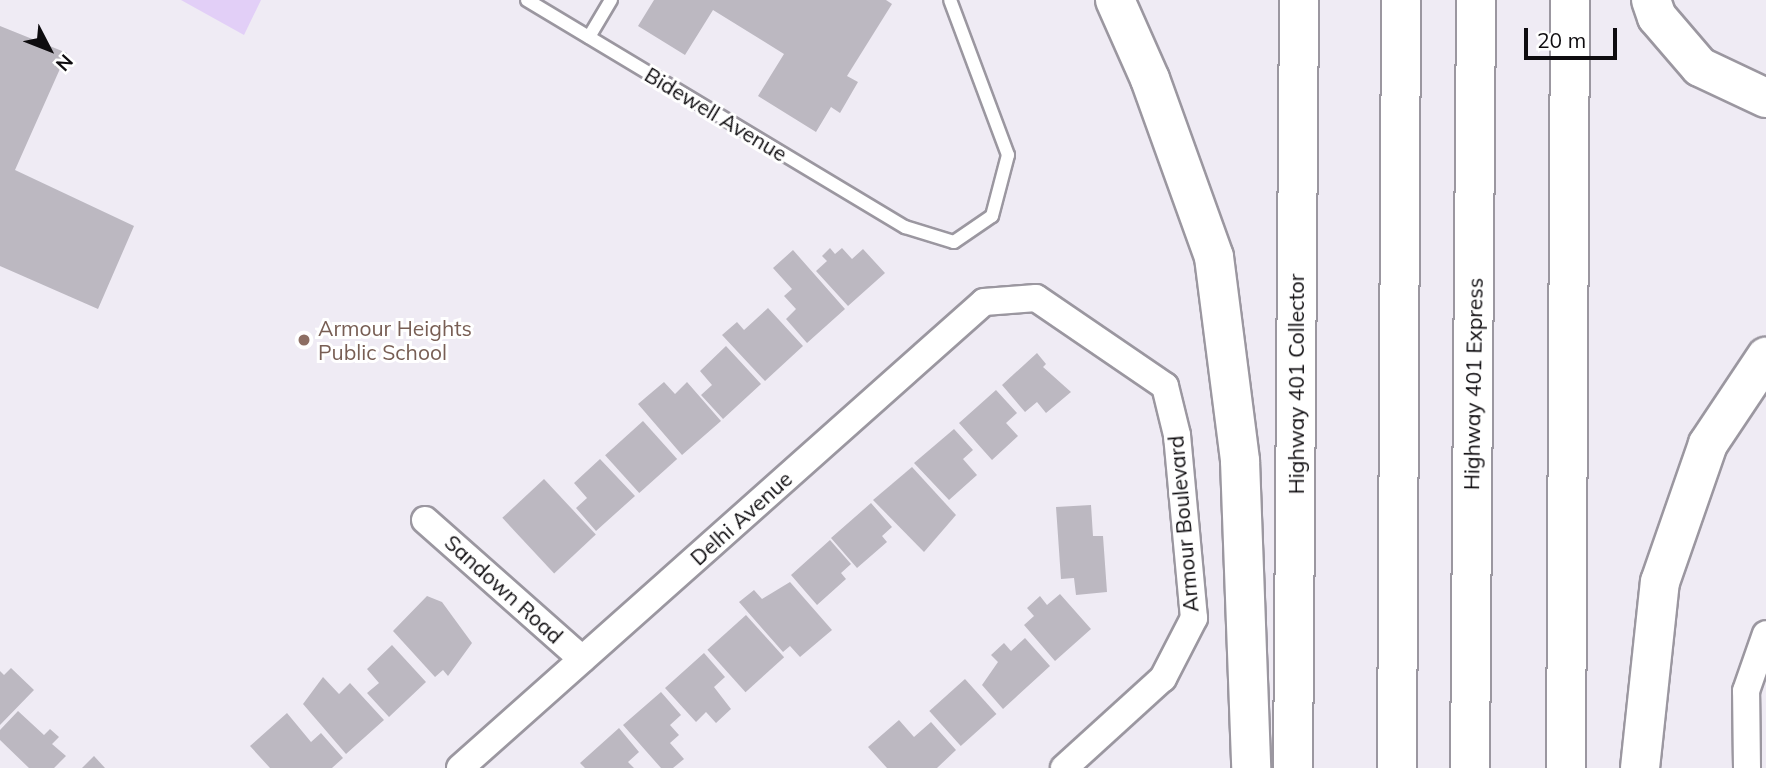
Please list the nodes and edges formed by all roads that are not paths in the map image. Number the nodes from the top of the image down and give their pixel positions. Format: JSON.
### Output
{"nodes":[{"id":1,"x":527,"y":0,"type":"edge"},
{"id":2,"x":611,"y":0,"type":"edge"},
{"id":3,"x":950,"y":0,"type":"edge"},
{"id":4,"x":1115,"y":0,"type":"edge"},
{"id":5,"x":1299,"y":0,"type":"edge"},
{"id":6,"x":1401,"y":0,"type":"edge"},
{"id":7,"x":1476,"y":0,"type":"edge"},
{"id":8,"x":1570,"y":0,"type":"edge"},
{"id":9,"x":1651,"y":0,"type":"edge"},
{"id":10,"x":589,"y":37,"type":"junction"},
{"id":11,"x":1766,"y":98,"type":"edge"},
{"id":12,"x":1036,"y":298,"type":"joint"},
{"id":13,"x":1766,"y":357,"type":"edge"},
{"id":14,"x":425,"y":520,"type":"dead end"},
{"id":15,"x":1766,"y":634,"type":"edge"},
{"id":16,"x":582,"y":659,"type":"junction"},
{"id":17,"x":460,"y":768,"type":"edge"},
{"id":18,"x":1064,"y":768,"type":"edge"},
{"id":19,"x":1251,"y":768,"type":"edge"},
{"id":20,"x":1293,"y":768,"type":"edge"},
{"id":21,"x":1397,"y":768,"type":"edge"},
{"id":22,"x":1470,"y":768,"type":"edge"},
{"id":23,"x":1566,"y":768,"type":"edge"},
{"id":24,"x":1640,"y":768,"type":"edge"},
{"id":25,"x":1747,"y":768,"type":"edge"}],
"edges":[{"from":1,"to":10,"type":"lane","name":"Bidewell Avenue"},
{"from":2,"to":10,"type":"lane"},
{"from":3,"to":10,"type":"lane","name":"Bidewell Avenue"},
{"from":4,"to":19,"type":"highway"},
{"from":5,"to":20,"type":"highway","name":"Highway 401 Collector"},
{"from":6,"to":21,"type":"highway"},
{"from":7,"to":22,"type":"highway","name":"Highway 401 Express"},
{"from":8,"to":23,"type":"highway"},
{"from":9,"to":11,"type":"highway"},
{"from":12,"to":16,"type":"street","name":"Delhi Avenue"},
{"from":12,"to":18,"type":"street","name":"Armour Boulevard"},
{"from":13,"to":24,"type":"highway"},
{"from":14,"to":16,"type":"street","name":"Sandown Road"},
{"from":15,"to":25,"type":"street"},
{"from":16,"to":17,"type":"street","name":"Delhi Avenue"}]}
